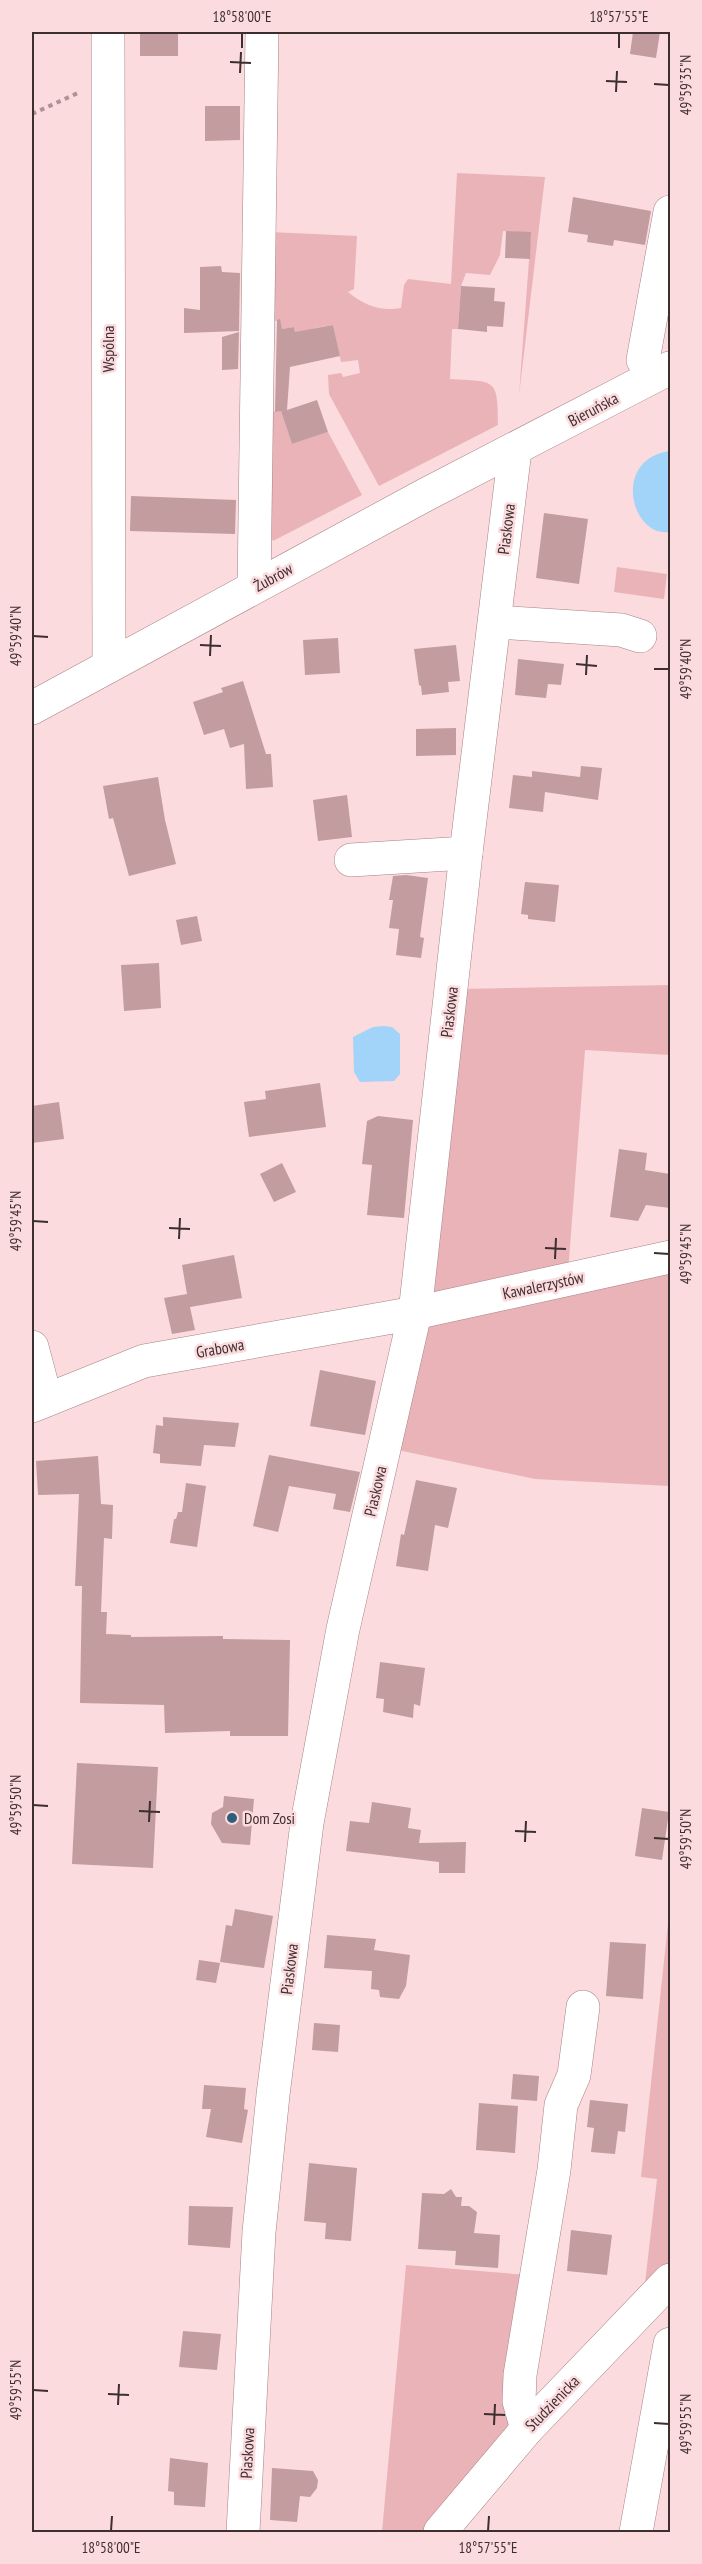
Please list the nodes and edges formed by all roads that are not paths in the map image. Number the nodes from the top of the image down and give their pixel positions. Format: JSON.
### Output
{"nodes":[{"id":1,"x":108,"y":32,"type":"edge"},
{"id":2,"x":262,"y":32,"type":"edge"},
{"id":3,"x":670,"y":212,"type":"edge"},
{"id":4,"x":657,"y":364,"type":"edge"},
{"id":5,"x":515,"y":450,"type":"junction"},
{"id":6,"x":254,"y":587,"type":"junction"},
{"id":7,"x":495,"y":622,"type":"junction"},
{"id":8,"x":640,"y":636,"type":"dead end"},
{"id":9,"x":109,"y":666,"type":"junction"},
{"id":10,"x":32,"y":708,"type":"edge"},
{"id":11,"x":466,"y":853,"type":"junction"},
{"id":12,"x":351,"y":860,"type":"dead end"},
{"id":13,"x":670,"y":1257,"type":"edge"},
{"id":14,"x":415,"y":1313,"type":"junction"},
{"id":15,"x":32,"y":1347,"type":"edge"},
{"id":16,"x":39,"y":1403,"type":"edge"},
{"id":17,"x":583,"y":2007,"type":"dead end"},
{"id":18,"x":670,"y":2280,"type":"edge"},
{"id":19,"x":670,"y":2344,"type":"edge"},
{"id":20,"x":527,"y":2429,"type":"junction"},
{"id":21,"x":243,"y":2532,"type":"edge"},
{"id":22,"x":440,"y":2532,"type":"edge"},
{"id":23,"x":636,"y":2532,"type":"edge"}],
"edges":[{"from":1,"to":9,"type":"street","name":"Wspólna"},
{"from":2,"to":6,"type":"street"},
{"from":3,"to":4,"type":"street"},
{"from":4,"to":5,"type":"street","name":"Bieruńska"},
{"from":5,"to":6,"type":"street","name":"Żubrów"},
{"from":5,"to":7,"type":"street","name":"Piaskowa"},
{"from":6,"to":9,"type":"street","name":"Żubrów"},
{"from":7,"to":8,"type":"street"},
{"from":7,"to":11,"type":"street","name":"Piaskowa"},
{"from":9,"to":10,"type":"street","name":"Żubrów"},
{"from":11,"to":12,"type":"street"},
{"from":11,"to":14,"type":"street","name":"Piaskowa"},
{"from":13,"to":14,"type":"street","name":"Kawalerzystów"},
{"from":14,"to":16,"type":"street","name":"Grabowa"},
{"from":14,"to":21,"type":"street","name":"Piaskowa"},
{"from":15,"to":16,"type":"street"},
{"from":17,"to":20,"type":"street"},
{"from":18,"to":20,"type":"street","name":"Studzienicka"},
{"from":19,"to":23,"type":"street"},
{"from":20,"to":22,"type":"street","name":"Studzienicka"}]}
